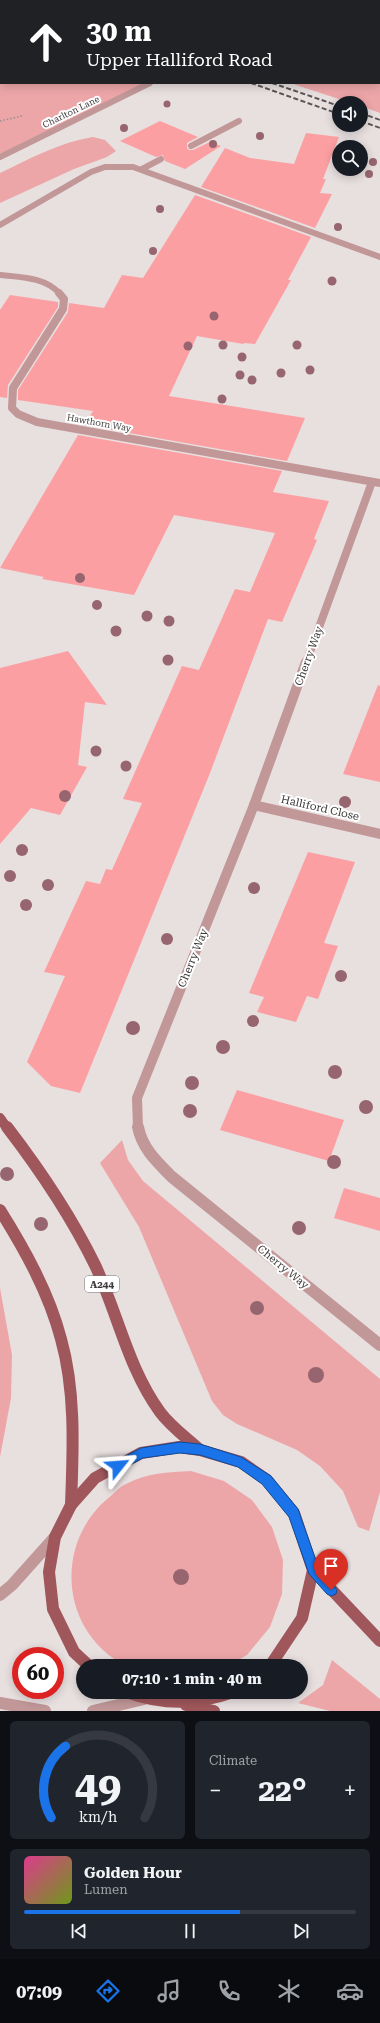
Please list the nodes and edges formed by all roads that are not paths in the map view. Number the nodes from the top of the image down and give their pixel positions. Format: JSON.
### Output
{"nodes":[{"id":1,"x":148,"y":84,"type":"edge"},
{"id":2,"x":239,"y":121,"type":"dead end"},
{"id":3,"x":191,"y":146,"type":"dead end"},
{"id":4,"x":0,"y":157,"type":"edge"},
{"id":5,"x":161,"y":159,"type":"dead end"},
{"id":6,"x":142,"y":169,"type":"junction"},
{"id":7,"x":0,"y":225,"type":"edge"},
{"id":8,"x":380,"y":257,"type":"edge"},
{"id":9,"x":0,"y":275,"type":"edge"},
{"id":10,"x":376,"y":482,"type":"edge"},
{"id":11,"x":254,"y":805,"type":"junction"},
{"id":12,"x":380,"y":834,"type":"edge"},
{"id":13,"x":0,"y":1118,"type":"edge"},
{"id":14,"x":0,"y":1210,"type":"edge"},
{"id":15,"x":380,"y":1345,"type":"edge"},
{"id":16,"x":200,"y":1450,"type":"junction"},
{"id":17,"x":71,"y":1505,"type":"junction"},
{"id":18,"x":55,"y":1537,"type":"junction"},
{"id":19,"x":313,"y":1570,"type":"junction"},
{"id":20,"x":0,"y":1595,"type":"edge"},
{"id":21,"x":380,"y":1641,"type":"edge"},
{"id":22,"x":82,"y":1659,"type":"edge"},
{"id":23,"x":275,"y":1659,"type":"edge"},
{"id":24,"x":144,"y":1699,"type":"joint"},
{"id":25,"x":204,"y":1699,"type":"edge"},
{"id":26,"x":0,"y":1703,"type":"edge"},
{"id":27,"x":184,"y":1704,"type":"junction"},
{"id":28,"x":45,"y":1711,"type":"edge"},
{"id":29,"x":93,"y":1711,"type":"edge"},
{"id":30,"x":214,"y":1711,"type":"edge"}],
"edges":[{"from":1,"to":4,"type":"street","name":"Charlton Lane"},
{"from":2,"to":3,"type":"street"},
{"from":5,"to":6,"type":"street"},
{"from":6,"to":7,"type":"street"},
{"from":6,"to":8,"type":"street"},
{"from":9,"to":10,"type":"street","name":"Hawthorn Way"},
{"from":10,"to":11,"type":"street","name":"Cherry Way"},
{"from":11,"to":12,"type":"street","name":"Halliford Close"},
{"from":11,"to":15,"type":"street","name":"Cherry Way"},
{"from":13,"to":16,"type":"main road","number":"A244"},
{"from":14,"to":17,"type":"main road"},
{"from":16,"to":17,"type":"main road"},
{"from":16,"to":19,"type":"main road"},
{"from":17,"to":18,"type":"main road"},
{"from":18,"to":20,"type":"street"},
{"from":18,"to":22,"type":"main road"},
{"from":19,"to":21,"type":"main road"},
{"from":19,"to":23,"type":"main road"},
{"from":24,"to":27,"type":"main road"},
{"from":24,"to":29,"type":"street"},
{"from":25,"to":27,"type":"main road"},
{"from":26,"to":28,"type":"street"},
{"from":27,"to":30,"type":"main road"}]}
